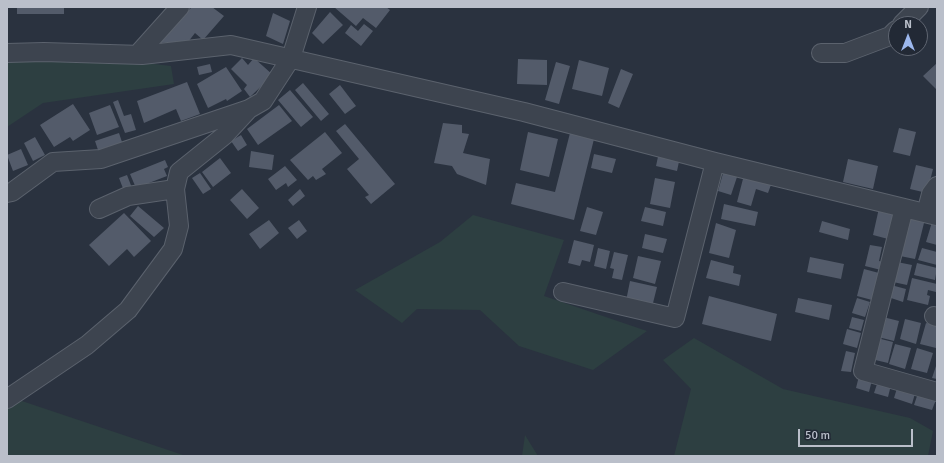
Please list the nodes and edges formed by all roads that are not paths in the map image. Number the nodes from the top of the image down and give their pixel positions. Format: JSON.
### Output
{"nodes":[{"id":1,"x":180,"y":7,"type":"edge"},
{"id":2,"x":307,"y":7,"type":"edge"},
{"id":3,"x":920,"y":7,"type":"edge"},
{"id":4,"x":910,"y":16,"type":"edge"},
{"id":5,"x":888,"y":37,"type":"edge"},
{"id":6,"x":7,"y":53,"type":"edge"},
{"id":7,"x":821,"y":53,"type":"dead end"},
{"id":8,"x":137,"y":55,"type":"junction"},
{"id":9,"x":291,"y":58,"type":"junction"},
{"id":10,"x":248,"y":109,"type":"junction"},
{"id":11,"x":715,"y":162,"type":"junction"},
{"id":12,"x":937,"y":186,"type":"edge"},
{"id":13,"x":175,"y":189,"type":"junction"},
{"id":14,"x":7,"y":193,"type":"edge"},
{"id":15,"x":904,"y":208,"type":"junction"},
{"id":16,"x":99,"y":209,"type":"dead end"},
{"id":17,"x":932,"y":214,"type":"edge"},
{"id":18,"x":563,"y":292,"type":"dead end"},
{"id":19,"x":937,"y":392,"type":"edge"},
{"id":20,"x":7,"y":399,"type":"edge"}],
"edges":[{"from":1,"to":8,"type":"street"},
{"from":2,"to":9,"type":"street"},
{"from":3,"to":4,"type":"street"},
{"from":5,"to":7,"type":"street"},
{"from":6,"to":8,"type":"street"},
{"from":8,"to":9,"type":"street"},
{"from":9,"to":10,"type":"street"},
{"from":9,"to":11,"type":"street"},
{"from":10,"to":13,"type":"street"},
{"from":10,"to":14,"type":"street"},
{"from":11,"to":15,"type":"street"},
{"from":11,"to":18,"type":"street"},
{"from":12,"to":17,"type":"street"},
{"from":13,"to":16,"type":"street"},
{"from":13,"to":20,"type":"street"},
{"from":15,"to":17,"type":"street"},
{"from":15,"to":19,"type":"street"}]}
